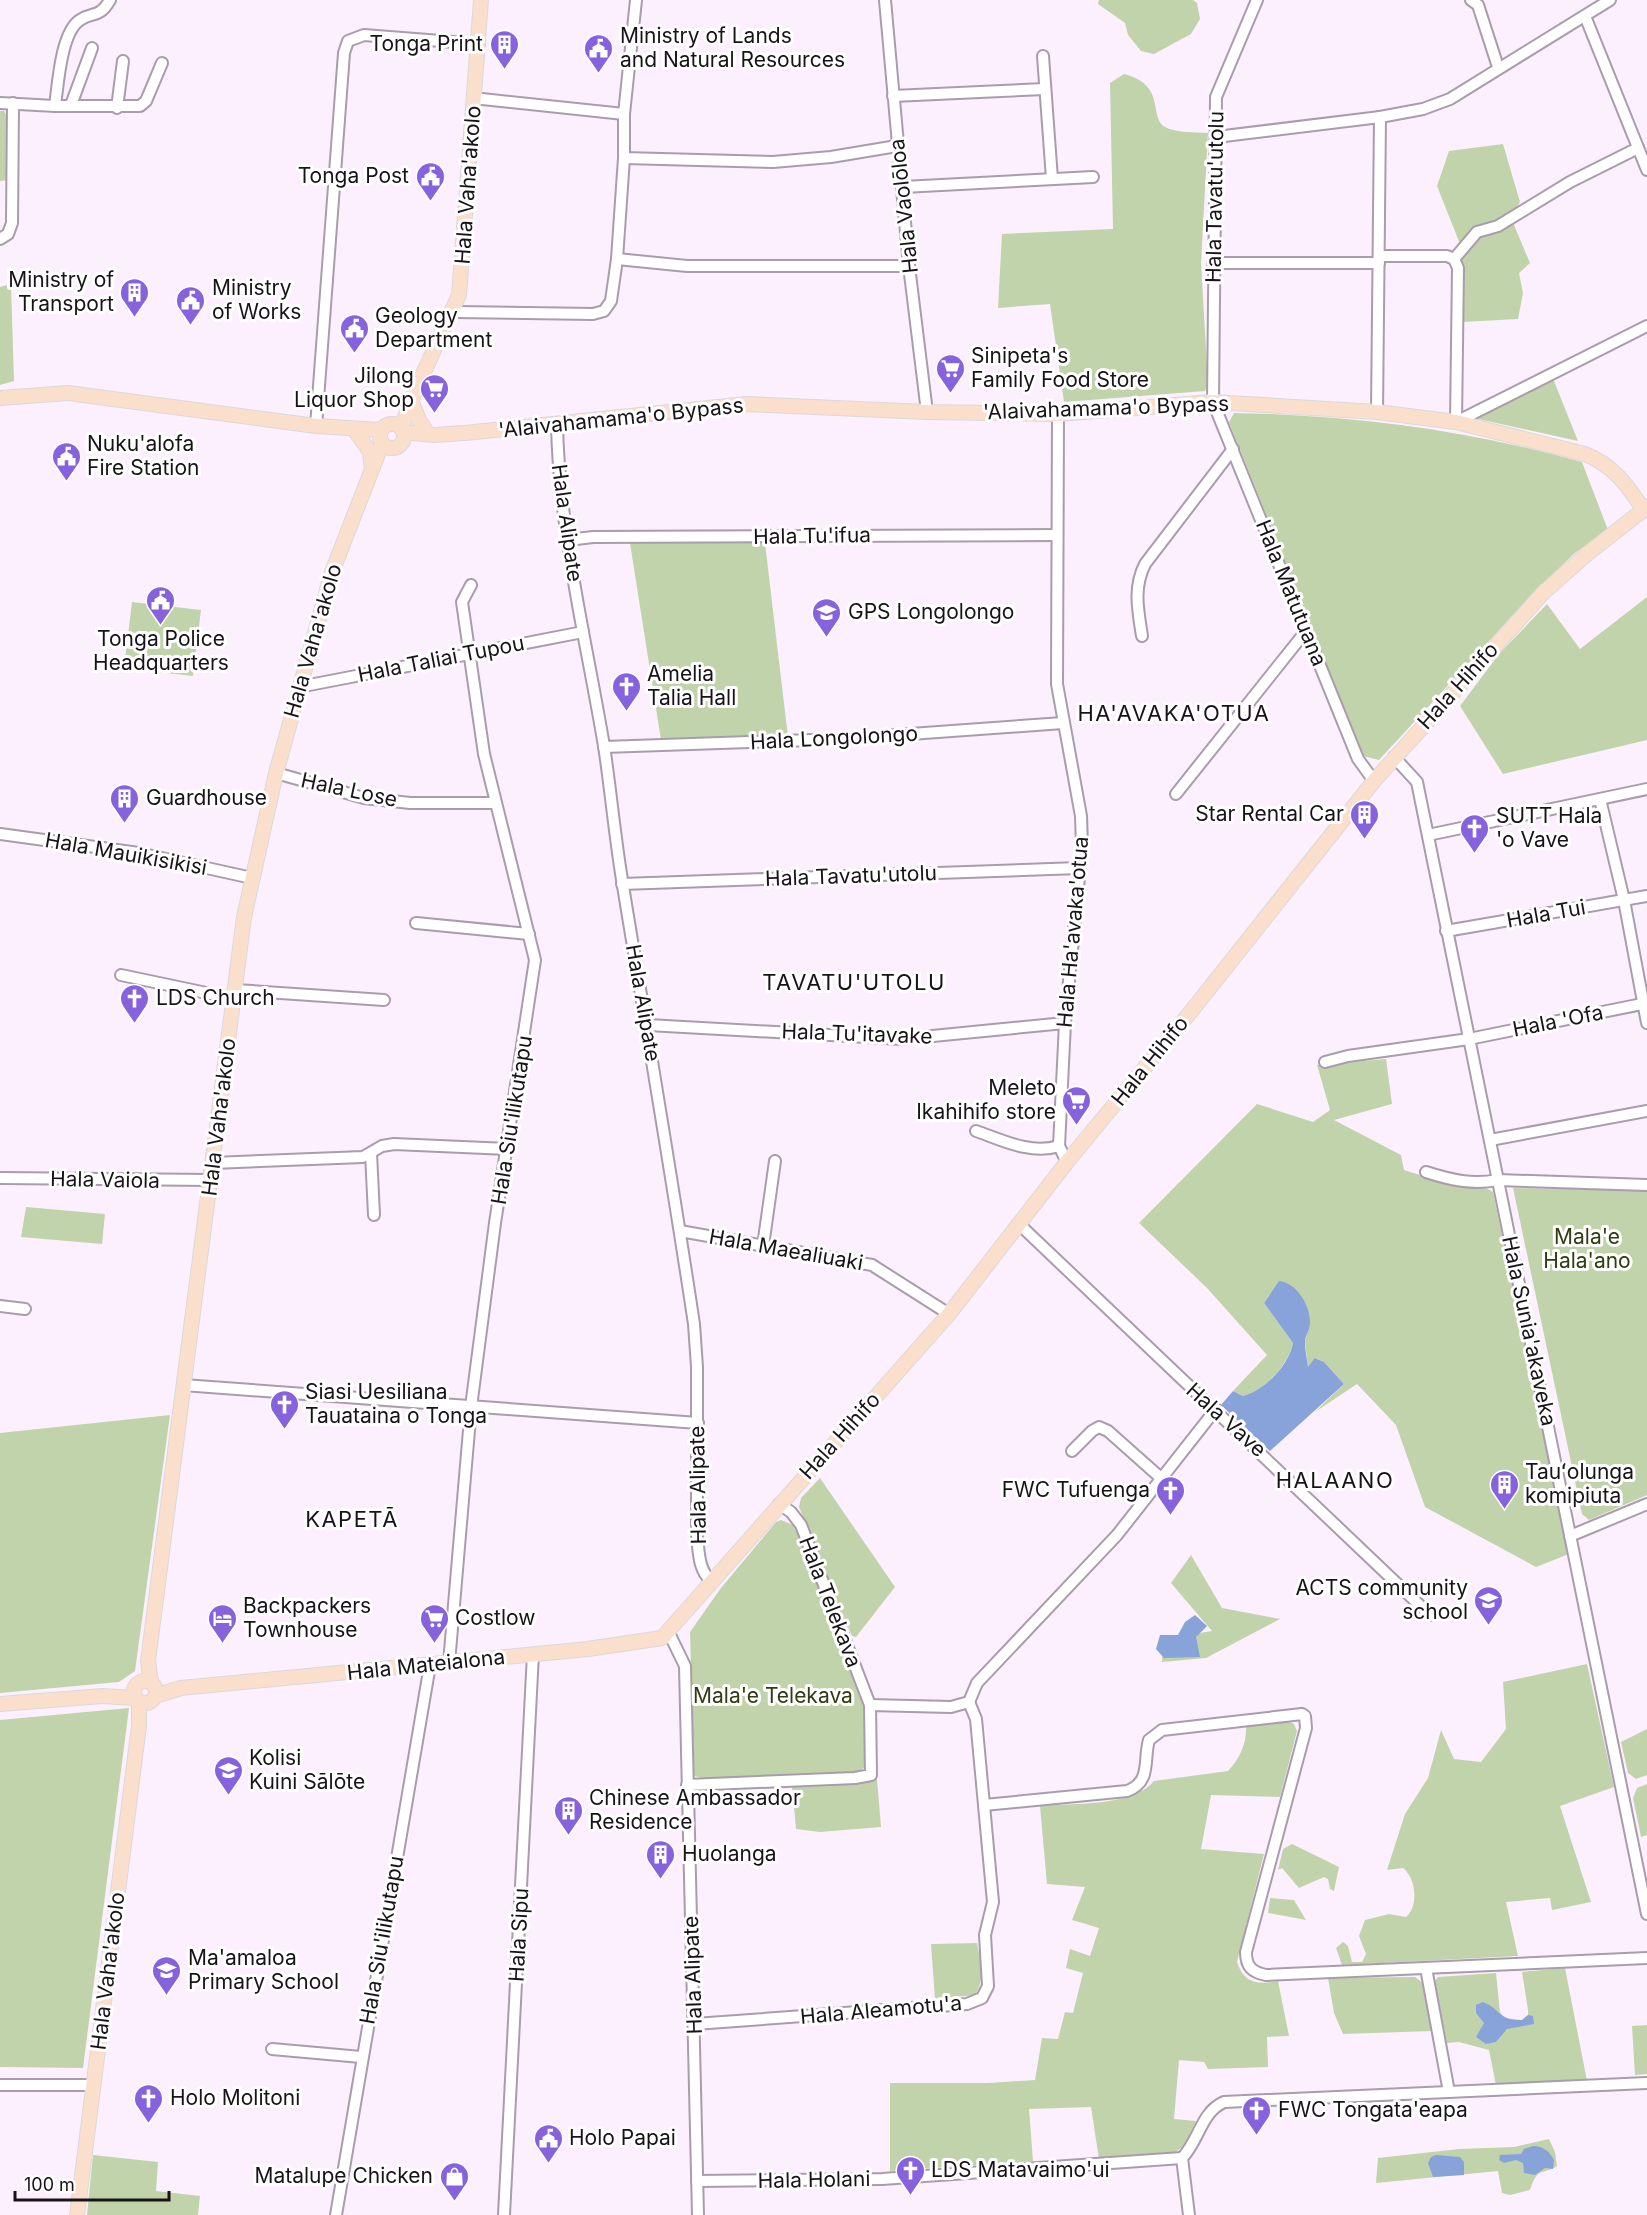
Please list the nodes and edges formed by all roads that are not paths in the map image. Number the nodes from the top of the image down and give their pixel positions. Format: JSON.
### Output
{"nodes":[{"id":1,"x":110,"y":0,"type":"edge"},
{"id":2,"x":481,"y":0,"type":"edge"},
{"id":3,"x":636,"y":0,"type":"edge"},
{"id":4,"x":885,"y":0,"type":"edge"},
{"id":5,"x":1257,"y":0,"type":"edge"},
{"id":6,"x":1471,"y":0,"type":"edge"},
{"id":7,"x":1610,"y":0,"type":"edge"},
{"id":8,"x":1585,"y":16,"type":"junction"},
{"id":9,"x":478,"y":44,"type":"junction"},
{"id":10,"x":92,"y":48,"type":"dead end"},
{"id":11,"x":1043,"y":56,"type":"dead end"},
{"id":12,"x":123,"y":61,"type":"dead end"},
{"id":13,"x":162,"y":63,"type":"dead end"},
{"id":14,"x":1498,"y":67,"type":"junction"},
{"id":15,"x":1045,"y":89,"type":"junction"},
{"id":16,"x":893,"y":96,"type":"junction"},
{"id":17,"x":473,"y":98,"type":"junction"},
{"id":18,"x":0,"y":103,"type":"edge"},
{"id":19,"x":13,"y":104,"type":"junction"},
{"id":20,"x":71,"y":105,"type":"junction"},
{"id":21,"x":55,"y":106,"type":"junction"},
{"id":22,"x":117,"y":108,"type":"junction"},
{"id":23,"x":624,"y":114,"type":"junction"},
{"id":24,"x":1380,"y":117,"type":"junction"},
{"id":25,"x":1216,"y":137,"type":"junction"},
{"id":26,"x":897,"y":146,"type":"junction"},
{"id":27,"x":1638,"y":148,"type":"junction"},
{"id":28,"x":624,"y":158,"type":"junction"},
{"id":29,"x":1647,"y":170,"type":"edge"},
{"id":30,"x":1093,"y":177,"type":"dead end"},
{"id":31,"x":1052,"y":179,"type":"junction"},
{"id":32,"x":903,"y":187,"type":"junction"},
{"id":33,"x":0,"y":239,"type":"edge"},
{"id":34,"x":617,"y":259,"type":"junction"},
{"id":35,"x":1454,"y":259,"type":"junction"},
{"id":36,"x":1379,"y":260,"type":"junction"},
{"id":37,"x":1213,"y":263,"type":"junction"},
{"id":38,"x":909,"y":266,"type":"junction"},
{"id":39,"x":454,"y":312,"type":"junction"},
{"id":40,"x":1647,"y":326,"type":"edge"},
{"id":41,"x":0,"y":398,"type":"edge"},
{"id":42,"x":412,"y":398,"type":"junction"},
{"id":43,"x":1213,"y":402,"type":"junction"},
{"id":44,"x":927,"y":412,"type":"junction"},
{"id":45,"x":1377,"y":412,"type":"junction"},
{"id":46,"x":1058,"y":414,"type":"junction"},
{"id":47,"x":1456,"y":422,"type":"junction"},
{"id":48,"x":556,"y":424,"type":"junction"},
{"id":49,"x":316,"y":426,"type":"junction"},
{"id":50,"x":351,"y":430,"type":"junction"},
{"id":51,"x":431,"y":434,"type":"junction"},
{"id":52,"x":392,"y":436,"type":"junction"},
{"id":53,"x":1233,"y":449,"type":"junction"},
{"id":54,"x":370,"y":476,"type":"junction"},
{"id":55,"x":1645,"y":509,"type":"edge"},
{"id":56,"x":1057,"y":536,"type":"junction"},
{"id":57,"x":568,"y":540,"type":"junction"},
{"id":58,"x":471,"y":585,"type":"dead end"},
{"id":59,"x":1306,"y":631,"type":"junction"},
{"id":60,"x":583,"y":632,"type":"junction"},
{"id":61,"x":1142,"y":636,"type":"dead end"},
{"id":62,"x":468,"y":653,"type":"junction"},
{"id":63,"x":299,"y":687,"type":"junction"},
{"id":64,"x":1063,"y":723,"type":"junction"},
{"id":65,"x":604,"y":747,"type":"junction"},
{"id":66,"x":1394,"y":757,"type":"junction"},
{"id":67,"x":276,"y":773,"type":"junction"},
{"id":68,"x":1374,"y":781,"type":"junction"},
{"id":69,"x":1647,"y":789,"type":"edge"},
{"id":70,"x":1176,"y":794,"type":"dead end"},
{"id":71,"x":1600,"y":799,"type":"junction"},
{"id":72,"x":495,"y":803,"type":"junction"},
{"id":73,"x":0,"y":834,"type":"edge"},
{"id":74,"x":1428,"y":835,"type":"junction"},
{"id":75,"x":1079,"y":868,"type":"junction"},
{"id":76,"x":252,"y":878,"type":"junction"},
{"id":77,"x":622,"y":884,"type":"junction"},
{"id":78,"x":1647,"y":896,"type":"edge"},
{"id":79,"x":1624,"y":900,"type":"junction"},
{"id":80,"x":416,"y":923,"type":"dead end"},
{"id":81,"x":1446,"y":932,"type":"junction"},
{"id":82,"x":529,"y":934,"type":"junction"},
{"id":83,"x":121,"y":975,"type":"dead end"},
{"id":84,"x":235,"y":994,"type":"junction"},
{"id":85,"x":384,"y":1000,"type":"dead end"},
{"id":86,"x":1645,"y":1004,"type":"edge"},
{"id":87,"x":1065,"y":1023,"type":"junction"},
{"id":88,"x":1647,"y":1023,"type":"edge"},
{"id":89,"x":648,"y":1025,"type":"junction"},
{"id":90,"x":1469,"y":1039,"type":"junction"},
{"id":91,"x":1325,"y":1062,"type":"dead end"},
{"id":92,"x":1647,"y":1111,"type":"edge"},
{"id":93,"x":976,"y":1131,"type":"dead end"},
{"id":94,"x":1490,"y":1140,"type":"junction"},
{"id":95,"x":1059,"y":1146,"type":"junction"},
{"id":96,"x":508,"y":1149,"type":"junction"},
{"id":97,"x":371,"y":1153,"type":"junction"},
{"id":98,"x":775,"y":1161,"type":"dead end"},
{"id":99,"x":213,"y":1162,"type":"junction"},
{"id":100,"x":1066,"y":1162,"type":"junction"},
{"id":101,"x":1426,"y":1172,"type":"dead end"},
{"id":102,"x":0,"y":1178,"type":"edge"},
{"id":103,"x":211,"y":1180,"type":"junction"},
{"id":104,"x":1498,"y":1180,"type":"junction"},
{"id":105,"x":1647,"y":1185,"type":"edge"},
{"id":106,"x":374,"y":1215,"type":"dead end"},
{"id":107,"x":1020,"y":1225,"type":"junction"},
{"id":108,"x":680,"y":1231,"type":"junction"},
{"id":109,"x":764,"y":1246,"type":"junction"},
{"id":110,"x":0,"y":1306,"type":"edge"},
{"id":111,"x":25,"y":1309,"type":"dead end"},
{"id":112,"x":949,"y":1314,"type":"junction"},
{"id":113,"x":183,"y":1385,"type":"junction"},
{"id":114,"x":471,"y":1407,"type":"junction"},
{"id":115,"x":1216,"y":1409,"type":"junction"},
{"id":116,"x":698,"y":1423,"type":"junction"},
{"id":117,"x":1072,"y":1451,"type":"dead end"},
{"id":118,"x":1162,"y":1479,"type":"junction"},
{"id":119,"x":779,"y":1503,"type":"junction"},
{"id":120,"x":1647,"y":1504,"type":"edge"},
{"id":121,"x":1570,"y":1536,"type":"junction"},
{"id":122,"x":711,"y":1581,"type":"junction"},
{"id":123,"x":1430,"y":1615,"type":"dead end"},
{"id":124,"x":668,"y":1631,"type":"junction"},
{"id":125,"x":533,"y":1654,"type":"junction"},
{"id":126,"x":449,"y":1663,"type":"junction"},
{"id":127,"x":430,"y":1665,"type":"junction"},
{"id":128,"x":144,"y":1692,"type":"junction"},
{"id":129,"x":969,"y":1702,"type":"junction"},
{"id":130,"x":0,"y":1704,"type":"edge"},
{"id":131,"x":870,"y":1705,"type":"junction"},
{"id":132,"x":687,"y":1785,"type":"junction"},
{"id":133,"x":984,"y":1805,"type":"junction"},
{"id":134,"x":1647,"y":1914,"type":"edge"},
{"id":135,"x":1647,"y":1958,"type":"edge"},
{"id":136,"x":1426,"y":1968,"type":"junction"},
{"id":137,"x":695,"y":2024,"type":"junction"},
{"id":138,"x":272,"y":2049,"type":"dead end"},
{"id":139,"x":361,"y":2057,"type":"junction"},
{"id":140,"x":1647,"y":2083,"type":"edge"},
{"id":141,"x":0,"y":2085,"type":"edge"},
{"id":142,"x":94,"y":2085,"type":"junction"},
{"id":143,"x":1449,"y":2092,"type":"junction"},
{"id":144,"x":1182,"y":2158,"type":"junction"},
{"id":145,"x":697,"y":2181,"type":"junction"},
{"id":146,"x":77,"y":2215,"type":"edge"},
{"id":147,"x":336,"y":2215,"type":"edge"},
{"id":148,"x":504,"y":2215,"type":"edge"},
{"id":149,"x":698,"y":2215,"type":"edge"},
{"id":150,"x":1189,"y":2215,"type":"edge"}],
"edges":[{"from":1,"to":21,"type":"street"},
{"from":2,"to":9,"type":"main road","name":"Hala Vaha'akolo"},
{"from":3,"to":23,"type":"street"},
{"from":4,"to":16,"type":"street","name":"Hala Vaolōloa"},
{"from":5,"to":25,"type":"street","name":"Hala Tavatu'utolu"},
{"from":6,"to":14,"type":"street"},
{"from":7,"to":8,"type":"street"},
{"from":8,"to":14,"type":"street"},
{"from":8,"to":27,"type":"street"},
{"from":9,"to":17,"type":"main road","name":"Hala Vaha'akolo"},
{"from":9,"to":49,"type":"street"},
{"from":10,"to":20,"type":"street"},
{"from":11,"to":15,"type":"street"},
{"from":12,"to":22,"type":"street"},
{"from":13,"to":22,"type":"street"},
{"from":14,"to":24,"type":"street"},
{"from":15,"to":16,"type":"street"},
{"from":15,"to":31,"type":"street"},
{"from":16,"to":26,"type":"street","name":"Hala Vaolōloa"},
{"from":17,"to":23,"type":"street"},
{"from":17,"to":39,"type":"main road","name":"Hala Vaha'akolo"},
{"from":18,"to":19,"type":"street"},
{"from":19,"to":21,"type":"street"},
{"from":19,"to":33,"type":"street"},
{"from":20,"to":21,"type":"street"},
{"from":20,"to":22,"type":"street"},
{"from":23,"to":28,"type":"street"},
{"from":24,"to":25,"type":"street"},
{"from":24,"to":36,"type":"street"},
{"from":25,"to":37,"type":"street","name":"Hala Tavatu'utolu"},
{"from":26,"to":28,"type":"street"},
{"from":26,"to":32,"type":"street","name":"Hala Vaolōloa"},
{"from":27,"to":29,"type":"street"},
{"from":27,"to":35,"type":"street"},
{"from":28,"to":34,"type":"street"},
{"from":30,"to":31,"type":"street"},
{"from":31,"to":32,"type":"street"},
{"from":32,"to":38,"type":"street","name":"Hala Vaolōloa"},
{"from":34,"to":38,"type":"street"},
{"from":34,"to":39,"type":"street"},
{"from":35,"to":36,"type":"street"},
{"from":35,"to":47,"type":"street"},
{"from":36,"to":37,"type":"street"},
{"from":36,"to":45,"type":"street"},
{"from":37,"to":43,"type":"street","name":"Hala Tavatu'utolu"},
{"from":38,"to":44,"type":"street","name":"Hala Vaolōloa"},
{"from":39,"to":42,"type":"main road","name":"Hala Vaha'akolo"},
{"from":40,"to":47,"type":"street"},
{"from":41,"to":49,"type":"main road","name":"'Alaivahamama'o Bypass"},
{"from":42,"to":51,"type":"main road"},
{"from":42,"to":52,"type":"main road","name":"Hala Vaha'akolo"},
{"from":43,"to":45,"type":"main road","name":"'Alaivahamama'o Bypass"},
{"from":43,"to":46,"type":"main road","name":"'Alaivahamama'o Bypass"},
{"from":43,"to":53,"type":"street","name":"Hala Matutuana"},
{"from":44,"to":46,"type":"main road","name":"'Alaivahamama'o Bypass"},
{"from":44,"to":48,"type":"main road","name":"'Alaivahamama'o Bypass"},
{"from":45,"to":47,"type":"main road","name":"'Alaivahamama'o Bypass"},
{"from":46,"to":56,"type":"street","name":"Hala Ha'avaka'otua"},
{"from":47,"to":55,"type":"main road","name":"'Alaivahamama'o Bypass"},
{"from":48,"to":51,"type":"main road","name":"'Alaivahamama'o Bypass"},
{"from":48,"to":57,"type":"street","name":"Hala Alipate"},
{"from":49,"to":50,"type":"main road","name":"'Alaivahamama'o Bypass"},
{"from":50,"to":52,"type":"main road","name":"'Alaivahamama'o Bypass"},
{"from":50,"to":54,"type":"main road"},
{"from":51,"to":52,"type":"main road","name":"'Alaivahamama'o Bypass"},
{"from":52,"to":54,"type":"main road","name":"Hala Vaha'akolo"},
{"from":53,"to":59,"type":"street","name":"Hala Matutuana"},
{"from":53,"to":61,"type":"street"},
{"from":54,"to":63,"type":"main road","name":"Hala Vaha'akolo"},
{"from":55,"to":66,"type":"main road","name":"Hala Hihifo"},
{"from":56,"to":57,"type":"street","name":"Hala Tu'ifua"},
{"from":56,"to":64,"type":"street","name":"Hala Ha'avaka'otua"},
{"from":57,"to":60,"type":"street","name":"Hala Alipate"},
{"from":58,"to":62,"type":"street","name":"Hala Siu'ilikutapu"},
{"from":59,"to":68,"type":"street","name":"Hala Matutuana"},
{"from":59,"to":70,"type":"street"},
{"from":60,"to":62,"type":"street","name":"Hala Taliai Tupou"},
{"from":60,"to":65,"type":"street","name":"Hala Alipate"},
{"from":62,"to":63,"type":"street","name":"Hala Taliai Tupou"},
{"from":62,"to":72,"type":"street","name":"Hala Siu'ilikutapu"},
{"from":63,"to":67,"type":"main road","name":"Hala Vaha'akolo"},
{"from":64,"to":65,"type":"street","name":"Hala Longolongo"},
{"from":64,"to":75,"type":"street","name":"Hala Ha'avaka'otua"},
{"from":65,"to":77,"type":"street","name":"Hala Alipate"},
{"from":66,"to":68,"type":"main road","name":"Hala Hihifo"},
{"from":66,"to":74,"type":"street","name":"Hala Sunia'akaveka"},
{"from":67,"to":72,"type":"street","name":"Hala Lose"},
{"from":67,"to":76,"type":"main road","name":"Hala Vaha'akolo"},
{"from":68,"to":100,"type":"main road","name":"Hala Hihifo"},
{"from":69,"to":71,"type":"street"},
{"from":71,"to":74,"type":"street"},
{"from":71,"to":79,"type":"street"},
{"from":72,"to":82,"type":"street","name":"Hala Siu'ilikutapu"},
{"from":73,"to":76,"type":"street","name":"Hala Mauikisikisi"},
{"from":74,"to":81,"type":"street","name":"Hala Sunia'akaveka"},
{"from":75,"to":77,"type":"street","name":"Hala Tavatu'utolu"},
{"from":75,"to":87,"type":"street","name":"Hala Ha'avaka'otua"},
{"from":76,"to":84,"type":"main road","name":"Hala Vaha'akolo"},
{"from":77,"to":89,"type":"street","name":"Hala Alipate"},
{"from":78,"to":79,"type":"street","name":"Hala Tui"},
{"from":79,"to":81,"type":"street","name":"Hala Tui"},
{"from":79,"to":86,"type":"street"},
{"from":80,"to":82,"type":"street"},
{"from":81,"to":90,"type":"street","name":"Hala Sunia'akaveka"},
{"from":82,"to":96,"type":"street","name":"Hala Siu'ilikutapu"},
{"from":83,"to":84,"type":"street"},
{"from":84,"to":85,"type":"street"},
{"from":84,"to":99,"type":"main road","name":"Hala Vaha'akolo"},
{"from":86,"to":88,"type":"street"},
{"from":86,"to":90,"type":"street","name":"Hala 'Ofa"},
{"from":87,"to":89,"type":"street","name":"Hala Tu'itavake"},
{"from":87,"to":95,"type":"street","name":"Hala Ha'avaka'otua"},
{"from":89,"to":108,"type":"street","name":"Hala Alipate"},
{"from":90,"to":91,"type":"street","name":"Hala 'Ofa"},
{"from":90,"to":94,"type":"street","name":"Hala Sunia'akaveka"},
{"from":92,"to":94,"type":"street"},
{"from":93,"to":95,"type":"street"},
{"from":94,"to":104,"type":"street","name":"Hala Sunia'akaveka"},
{"from":95,"to":100,"type":"street","name":"Hala Ha'avaka'otua"},
{"from":96,"to":97,"type":"street"},
{"from":96,"to":114,"type":"street","name":"Hala Siu'ilikutapu"},
{"from":97,"to":99,"type":"street"},
{"from":97,"to":106,"type":"street"},
{"from":98,"to":109,"type":"street"},
{"from":99,"to":103,"type":"main road","name":"Hala Vaha'akolo"},
{"from":100,"to":107,"type":"main road","name":"Hala Hihifo"},
{"from":101,"to":104,"type":"street"},
{"from":102,"to":103,"type":"street","name":"Hala Vaiola"},
{"from":103,"to":113,"type":"main road","name":"Hala Vaha'akolo"},
{"from":104,"to":105,"type":"street"},
{"from":104,"to":121,"type":"street","name":"Hala Sunia'akaveka"},
{"from":107,"to":112,"type":"main road","name":"Hala Hihifo"},
{"from":107,"to":115,"type":"street","name":"Hala Vave"},
{"from":108,"to":109,"type":"street","name":"Hala Maealiuaki"},
{"from":108,"to":116,"type":"street","name":"Hala Alipate"},
{"from":109,"to":112,"type":"street","name":"Hala Maealiuaki"},
{"from":110,"to":111,"type":"street"},
{"from":112,"to":119,"type":"main road","name":"Hala Hihifo"},
{"from":113,"to":114,"type":"street"},
{"from":113,"to":128,"type":"main road","name":"Hala Vaha'akolo"},
{"from":114,"to":116,"type":"street"},
{"from":114,"to":126,"type":"street","name":"Hala Siu'ilikutapu"},
{"from":115,"to":118,"type":"street"},
{"from":115,"to":123,"type":"street","name":"Hala Vave"},
{"from":116,"to":122,"type":"street","name":"Hala Alipate"},
{"from":117,"to":118,"type":"street"},
{"from":118,"to":129,"type":"street"},
{"from":119,"to":122,"type":"main road","name":"Hala Hihifo"},
{"from":119,"to":131,"type":"street","name":"Hala Telekava"},
{"from":120,"to":121,"type":"street"},
{"from":121,"to":134,"type":"street","name":"Hala Sunia'akaveka"},
{"from":122,"to":124,"type":"main road","name":"Hala Hihifo"},
{"from":124,"to":125,"type":"main road","name":"Hala Mateialona"},
{"from":124,"to":132,"type":"street","name":"Hala Alipate"},
{"from":125,"to":126,"type":"main road","name":"Hala Mateialona"},
{"from":125,"to":148,"type":"street","name":"Hala Sipu"},
{"from":126,"to":127,"type":"main road","name":"Hala Mateialona"},
{"from":127,"to":128,"type":"main road","name":"Hala Mateialona"},
{"from":127,"to":139,"type":"street","name":"Hala Siu'ilikutapu"},
{"from":128,"to":130,"type":"main road","name":"Hala Mateialona"},
{"from":128,"to":142,"type":"main road","name":"Hala Vaha'akolo"},
{"from":129,"to":131,"type":"street"},
{"from":129,"to":133,"type":"street","name":"Hala Aleamotu'a"},
{"from":131,"to":132,"type":"street","name":"Hala Telekava"},
{"from":132,"to":137,"type":"street","name":"Hala Alipate"},
{"from":133,"to":136,"type":"street"},
{"from":133,"to":137,"type":"street","name":"Hala Aleamotu'a"},
{"from":135,"to":136,"type":"street"},
{"from":136,"to":143,"type":"street"},
{"from":137,"to":145,"type":"street","name":"Hala Alipate"},
{"from":138,"to":139,"type":"street"},
{"from":139,"to":147,"type":"street","name":"Hala Siu'ilikutapu"},
{"from":140,"to":143,"type":"street"},
{"from":141,"to":142,"type":"street"},
{"from":142,"to":146,"type":"main road","name":"Hala Vaha'akolo"},
{"from":143,"to":144,"type":"street"},
{"from":144,"to":145,"type":"street","name":"Hala Holani"},
{"from":144,"to":150,"type":"street"},
{"from":145,"to":149,"type":"street","name":"Hala Alipate"}]}
